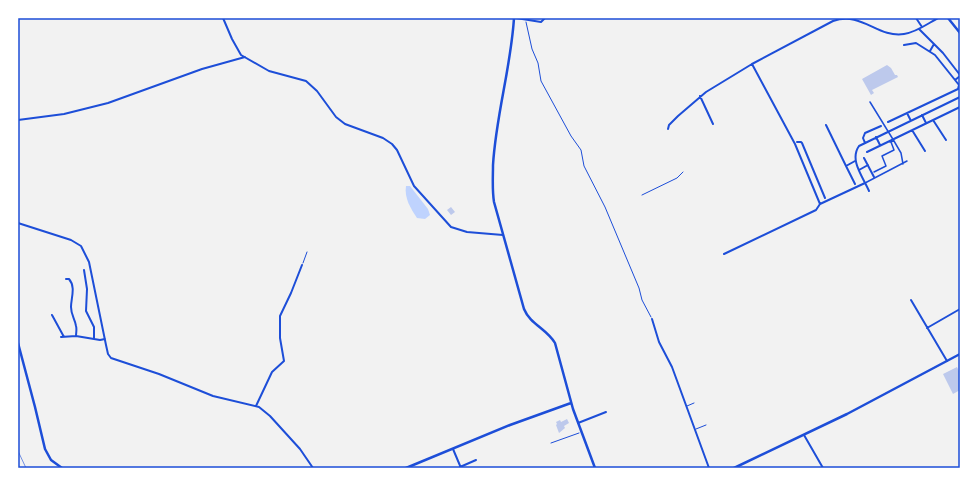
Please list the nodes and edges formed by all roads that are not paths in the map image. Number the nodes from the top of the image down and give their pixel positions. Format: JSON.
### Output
{"nodes":[{"id":1,"x":223,"y":18,"type":"edge"},
{"id":2,"x":515,"y":18,"type":"edge"},
{"id":3,"x":545,"y":18,"type":"edge"},
{"id":4,"x":916,"y":18,"type":"edge"},
{"id":5,"x":938,"y":18,"type":"edge"},
{"id":6,"x":948,"y":18,"type":"edge"},
{"id":7,"x":525,"y":19,"type":"edge"},
{"id":8,"x":922,"y":27,"type":"junction"},
{"id":9,"x":919,"y":29,"type":"junction"},
{"id":10,"x":960,"y":33,"type":"edge"},
{"id":11,"x":934,"y":44,"type":"junction"},
{"id":12,"x":904,"y":45,"type":"dead end"},
{"id":13,"x":930,"y":51,"type":"junction"},
{"id":14,"x":245,"y":57,"type":"junction"},
{"id":15,"x":752,"y":64,"type":"junction"},
{"id":16,"x":960,"y":75,"type":"edge"},
{"id":17,"x":955,"y":80,"type":"junction"},
{"id":18,"x":700,"y":96,"type":"junction"},
{"id":19,"x":960,"y":97,"type":"edge"},
{"id":20,"x":870,"y":102,"type":"dead end"},
{"id":21,"x":960,"y":107,"type":"edge"},
{"id":22,"x":907,"y":113,"type":"junction"},
{"id":23,"x":922,"y":115,"type":"junction"},
{"id":24,"x":18,"y":120,"type":"edge"},
{"id":25,"x":911,"y":120,"type":"junction"},
{"id":26,"x":933,"y":120,"type":"junction"},
{"id":27,"x":888,"y":122,"type":"dead end"},
{"id":28,"x":926,"y":123,"type":"junction"},
{"id":29,"x":712,"y":124,"type":"dead end"},
{"id":30,"x":826,"y":126,"type":"dead end"},
{"id":31,"x":881,"y":126,"type":"dead end"},
{"id":32,"x":668,"y":129,"type":"dead end"},
{"id":33,"x":912,"y":130,"type":"junction"},
{"id":34,"x":888,"y":132,"type":"junction"},
{"id":35,"x":876,"y":137,"type":"junction"},
{"id":36,"x":893,"y":140,"type":"junction"},
{"id":37,"x":946,"y":140,"type":"dead end"},
{"id":38,"x":797,"y":142,"type":"dead end"},
{"id":39,"x":865,"y":143,"type":"junction"},
{"id":40,"x":880,"y":145,"type":"junction"},
{"id":41,"x":925,"y":150,"type":"dead end"},
{"id":42,"x":867,"y":152,"type":"dead end"},
{"id":43,"x":864,"y":158,"type":"dead end"},
{"id":44,"x":855,"y":161,"type":"junction"},
{"id":45,"x":906,"y":161,"type":"dead end"},
{"id":46,"x":903,"y":164,"type":"junction"},
{"id":47,"x":868,"y":165,"type":"junction"},
{"id":48,"x":846,"y":166,"type":"junction"},
{"id":49,"x":859,"y":170,"type":"junction"},
{"id":50,"x":874,"y":172,"type":"dead end"},
{"id":51,"x":875,"y":177,"type":"junction"},
{"id":52,"x":865,"y":183,"type":"junction"},
{"id":53,"x":855,"y":184,"type":"dead end"},
{"id":54,"x":823,"y":191,"type":"junction"},
{"id":55,"x":869,"y":191,"type":"dead end"},
{"id":56,"x":817,"y":194,"type":"junction"},
{"id":57,"x":825,"y":198,"type":"dead end"},
{"id":58,"x":820,"y":204,"type":"junction"},
{"id":59,"x":18,"y":223,"type":"edge"},
{"id":60,"x":503,"y":235,"type":"junction"},
{"id":61,"x":724,"y":254,"type":"dead end"},
{"id":62,"x":302,"y":266,"type":"road end"},
{"id":63,"x":84,"y":270,"type":"dead end"},
{"id":64,"x":66,"y":279,"type":"dead end"},
{"id":65,"x":911,"y":300,"type":"dead end"},
{"id":66,"x":960,"y":309,"type":"edge"},
{"id":67,"x":52,"y":315,"type":"dead end"},
{"id":68,"x":652,"y":319,"type":"road end"},
{"id":69,"x":927,"y":328,"type":"junction"},
{"id":70,"x":76,"y":336,"type":"junction"},
{"id":71,"x":94,"y":338,"type":"junction"},
{"id":72,"x":105,"y":339,"type":"junction"},
{"id":73,"x":18,"y":343,"type":"edge"},
{"id":74,"x":960,"y":354,"type":"edge"},
{"id":75,"x":19,"y":355,"type":"edge"},
{"id":76,"x":947,"y":361,"type":"junction"},
{"id":77,"x":571,"y":403,"type":"junction"},
{"id":78,"x":694,"y":403,"type":"dead end"},
{"id":79,"x":256,"y":406,"type":"junction"},
{"id":80,"x":687,"y":407,"type":"junction"},
{"id":81,"x":606,"y":412,"type":"dead end"},
{"id":82,"x":578,"y":423,"type":"junction"},
{"id":83,"x":706,"y":425,"type":"dead end"},
{"id":84,"x":696,"y":430,"type":"junction"},
{"id":85,"x":804,"y":435,"type":"junction"},
{"id":86,"x":453,"y":449,"type":"junction"},
{"id":87,"x":476,"y":460,"type":"dead end"},
{"id":88,"x":461,"y":467,"type":"edge"},
{"id":89,"x":62,"y":468,"type":"edge"},
{"id":90,"x":313,"y":468,"type":"edge"},
{"id":91,"x":406,"y":468,"type":"edge"},
{"id":92,"x":595,"y":468,"type":"edge"},
{"id":93,"x":709,"y":468,"type":"edge"},
{"id":94,"x":734,"y":468,"type":"edge"},
{"id":95,"x":822,"y":468,"type":"edge"}],
"edges":[{"from":1,"to":14,"type":"street"},
{"from":2,"to":7,"type":"street"},
{"from":2,"to":60,"type":"street"},
{"from":3,"to":7,"type":"street"},
{"from":4,"to":8,"type":"street"},
{"from":5,"to":8,"type":"street"},
{"from":6,"to":10,"type":"street"},
{"from":8,"to":9,"type":"street"},
{"from":9,"to":11,"type":"street"},
{"from":9,"to":15,"type":"street"},
{"from":11,"to":13,"type":"street"},
{"from":11,"to":16,"type":"street"},
{"from":12,"to":13,"type":"street"},
{"from":13,"to":17,"type":"street"},
{"from":14,"to":24,"type":"street"},
{"from":14,"to":60,"type":"street"},
{"from":15,"to":18,"type":"street"},
{"from":15,"to":56,"type":"street"},
{"from":16,"to":17,"type":"street"},
{"from":17,"to":22,"type":"street"},
{"from":18,"to":29,"type":"street"},
{"from":18,"to":32,"type":"street"},
{"from":19,"to":23,"type":"street"},
{"from":20,"to":34,"type":"street"},
{"from":21,"to":26,"type":"street"},
{"from":22,"to":25,"type":"street"},
{"from":22,"to":27,"type":"street"},
{"from":23,"to":25,"type":"street"},
{"from":23,"to":28,"type":"street"},
{"from":25,"to":34,"type":"street"},
{"from":26,"to":28,"type":"street"},
{"from":26,"to":37,"type":"street"},
{"from":28,"to":33,"type":"street"},
{"from":30,"to":48,"type":"street"},
{"from":31,"to":39,"type":"street"},
{"from":33,"to":36,"type":"street"},
{"from":33,"to":41,"type":"street"},
{"from":34,"to":35,"type":"street"},
{"from":34,"to":36,"type":"street"},
{"from":35,"to":39,"type":"street"},
{"from":35,"to":40,"type":"street"},
{"from":36,"to":40,"type":"street"},
{"from":36,"to":46,"type":"street"},
{"from":36,"to":50,"type":"street"},
{"from":38,"to":54,"type":"street"},
{"from":39,"to":44,"type":"street"},
{"from":40,"to":42,"type":"street"},
{"from":43,"to":47,"type":"street"},
{"from":44,"to":48,"type":"street"},
{"from":44,"to":49,"type":"street"},
{"from":45,"to":46,"type":"street"},
{"from":46,"to":51,"type":"street"},
{"from":47,"to":49,"type":"street"},
{"from":47,"to":51,"type":"street"},
{"from":48,"to":53,"type":"street"},
{"from":49,"to":52,"type":"street"},
{"from":51,"to":52,"type":"street"},
{"from":52,"to":55,"type":"street"},
{"from":52,"to":58,"type":"street"},
{"from":54,"to":56,"type":"street"},
{"from":54,"to":57,"type":"street"},
{"from":56,"to":58,"type":"street"},
{"from":58,"to":61,"type":"street"},
{"from":59,"to":72,"type":"street"},
{"from":60,"to":77,"type":"street"},
{"from":62,"to":79,"type":"street"},
{"from":63,"to":71,"type":"street"},
{"from":64,"to":70,"type":"street"},
{"from":65,"to":69,"type":"street"},
{"from":66,"to":69,"type":"street"},
{"from":67,"to":70,"type":"street"},
{"from":68,"to":80,"type":"street"},
{"from":69,"to":76,"type":"street"},
{"from":70,"to":71,"type":"street"},
{"from":71,"to":72,"type":"street"},
{"from":72,"to":79,"type":"street"},
{"from":73,"to":75,"type":"street"},
{"from":74,"to":76,"type":"street"},
{"from":75,"to":89,"type":"street"},
{"from":76,"to":85,"type":"street"},
{"from":77,"to":82,"type":"street"},
{"from":77,"to":86,"type":"street"},
{"from":78,"to":80,"type":"lane"},
{"from":79,"to":90,"type":"street"},
{"from":80,"to":84,"type":"street"},
{"from":81,"to":82,"type":"street"},
{"from":82,"to":92,"type":"street"},
{"from":83,"to":84,"type":"lane"},
{"from":84,"to":93,"type":"street"},
{"from":85,"to":94,"type":"street"},
{"from":85,"to":95,"type":"street"},
{"from":86,"to":88,"type":"street"},
{"from":86,"to":91,"type":"street"},
{"from":87,"to":88,"type":"street"}]}
